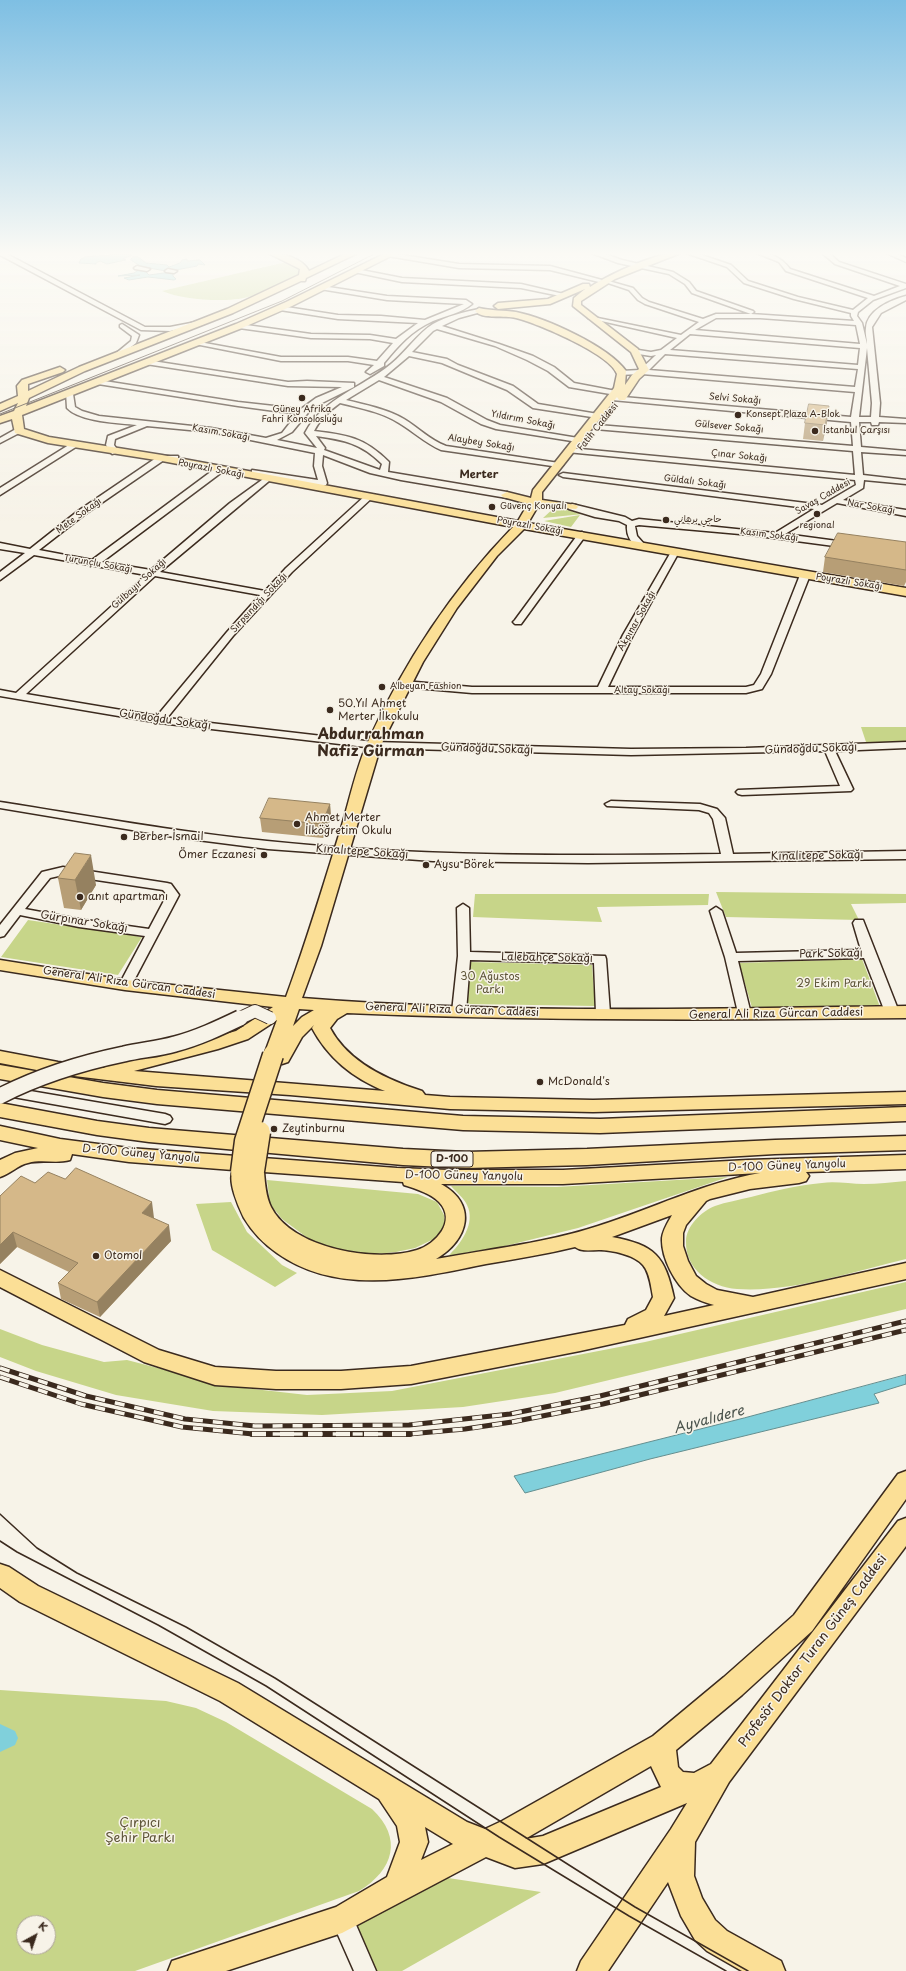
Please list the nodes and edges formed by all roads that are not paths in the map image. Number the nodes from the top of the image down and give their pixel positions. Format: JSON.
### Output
{"nodes":[{"id":1,"x":132,"y":344,"type":"edge"},
{"id":2,"x":146,"y":344,"type":"edge"},
{"id":3,"x":192,"y":344,"type":"edge"},
{"id":4,"x":199,"y":344,"type":"edge"},
{"id":5,"x":397,"y":344,"type":"edge"},
{"id":6,"x":414,"y":344,"type":"edge"},
{"id":7,"x":494,"y":344,"type":"edge"},
{"id":8,"x":583,"y":344,"type":"edge"},
{"id":9,"x":626,"y":344,"type":"edge"},
{"id":10,"x":672,"y":344,"type":"edge"},
{"id":11,"x":834,"y":344,"type":"edge"},
{"id":12,"x":870,"y":344,"type":"edge"},
{"id":13,"x":864,"y":346,"type":"joint"},
{"id":14,"x":635,"y":351,"type":"junction"},
{"id":15,"x":662,"y":352,"type":"junction"},
{"id":16,"x":407,"y":353,"type":"junction"},
{"id":17,"x":118,"y":355,"type":"junction"},
{"id":18,"x":146,"y":362,"type":"junction"},
{"id":19,"x":381,"y":364,"type":"junction"},
{"id":20,"x":862,"y":367,"type":"junction"},
{"id":21,"x":643,"y":371,"type":"junction"},
{"id":22,"x":621,"y":373,"type":"junction"},
{"id":23,"x":377,"y":377,"type":"junction"},
{"id":24,"x":98,"y":382,"type":"junction"},
{"id":25,"x":350,"y":385,"type":"junction"},
{"id":26,"x":859,"y":390,"type":"junction"},
{"id":27,"x":69,"y":394,"type":"junction"},
{"id":28,"x":616,"y":397,"type":"junction"},
{"id":29,"x":23,"y":399,"type":"junction"},
{"id":30,"x":340,"y":401,"type":"junction"},
{"id":31,"x":45,"y":403,"type":"junction"},
{"id":32,"x":0,"y":408,"type":"edge"},
{"id":33,"x":303,"y":412,"type":"junction"},
{"id":34,"x":898,"y":413,"type":"dead end"},
{"id":35,"x":17,"y":414,"type":"junction"},
{"id":36,"x":598,"y":416,"type":"junction"},
{"id":37,"x":0,"y":420,"type":"edge"},
{"id":38,"x":856,"y":420,"type":"junction"},
{"id":39,"x":876,"y":421,"type":"junction"},
{"id":40,"x":906,"y":421,"type":"edge"},
{"id":41,"x":150,"y":424,"type":"junction"},
{"id":42,"x":906,"y":425,"type":"edge"},
{"id":43,"x":0,"y":427,"type":"edge"},
{"id":44,"x":598,"y":427,"type":"junction"},
{"id":45,"x":20,"y":432,"type":"junction"},
{"id":46,"x":309,"y":433,"type":"junction"},
{"id":47,"x":265,"y":440,"type":"junction"},
{"id":48,"x":0,"y":441,"type":"edge"},
{"id":49,"x":75,"y":445,"type":"junction"},
{"id":50,"x":576,"y":447,"type":"junction"},
{"id":51,"x":858,"y":448,"type":"junction"},
{"id":52,"x":319,"y":451,"type":"junction"},
{"id":53,"x":115,"y":452,"type":"junction"},
{"id":54,"x":906,"y":453,"type":"edge"},
{"id":55,"x":162,"y":458,"type":"junction"},
{"id":56,"x":219,"y":470,"type":"junction"},
{"id":57,"x":561,"y":470,"type":"junction"},
{"id":58,"x":384,"y":474,"type":"junction"},
{"id":59,"x":859,"y":477,"type":"junction"},
{"id":60,"x":266,"y":479,"type":"junction"},
{"id":61,"x":906,"y":482,"type":"edge"},
{"id":62,"x":323,"y":483,"type":"junction"},
{"id":63,"x":307,"y":486,"type":"junction"},
{"id":64,"x":332,"y":491,"type":"junction"},
{"id":65,"x":0,"y":492,"type":"edge"},
{"id":66,"x":547,"y":494,"type":"junction"},
{"id":67,"x":507,"y":495,"type":"joint"},
{"id":68,"x":369,"y":498,"type":"junction"},
{"id":69,"x":836,"y":500,"type":"junction"},
{"id":70,"x":536,"y":501,"type":"junction"},
{"id":71,"x":572,"y":507,"type":"junction"},
{"id":72,"x":824,"y":508,"type":"junction"},
{"id":73,"x":906,"y":512,"type":"edge"},
{"id":74,"x":524,"y":519,"type":"junction"},
{"id":75,"x":631,"y":524,"type":"junction"},
{"id":76,"x":582,"y":535,"type":"junction"},
{"id":77,"x":777,"y":535,"type":"junction"},
{"id":78,"x":632,"y":537,"type":"junction"},
{"id":79,"x":642,"y":545,"type":"junction"},
{"id":80,"x":0,"y":546,"type":"edge"},
{"id":81,"x":855,"y":546,"type":"edge"},
{"id":82,"x":31,"y":552,"type":"junction"},
{"id":83,"x":675,"y":552,"type":"junction"},
{"id":84,"x":94,"y":563,"type":"junction"},
{"id":85,"x":150,"y":573,"type":"junction"},
{"id":86,"x":805,"y":575,"type":"junction"},
{"id":87,"x":0,"y":577,"type":"edge"},
{"id":88,"x":904,"y":591,"type":"edge"},
{"id":89,"x":268,"y":594,"type":"junction"},
{"id":90,"x":518,"y":622,"type":"dead end"},
{"id":91,"x":404,"y":684,"type":"junction"},
{"id":92,"x":601,"y":691,"type":"junction"},
{"id":93,"x":0,"y":693,"type":"edge"},
{"id":94,"x":18,"y":696,"type":"junction"},
{"id":95,"x":160,"y":720,"type":"junction"},
{"id":96,"x":374,"y":745,"type":"junction"},
{"id":97,"x":906,"y":745,"type":"edge"},
{"id":98,"x":829,"y":749,"type":"junction"},
{"id":99,"x":742,"y":792,"type":"dead end"},
{"id":100,"x":611,"y":804,"type":"dead end"},
{"id":101,"x":0,"y":806,"type":"edge"},
{"id":102,"x":343,"y":851,"type":"junction"},
{"id":103,"x":906,"y":855,"type":"edge"},
{"id":104,"x":728,"y":857,"type":"junction"},
{"id":105,"x":463,"y":908,"type":"dead end"},
{"id":106,"x":17,"y":911,"type":"junction"},
{"id":107,"x":716,"y":911,"type":"dead end"},
{"id":108,"x":859,"y":923,"type":"dead end"},
{"id":109,"x":0,"y":933,"type":"edge"},
{"id":110,"x":152,"y":933,"type":"junction"},
{"id":111,"x":869,"y":954,"type":"junction"},
{"id":112,"x":464,"y":956,"type":"junction"},
{"id":113,"x":731,"y":957,"type":"junction"},
{"id":114,"x":0,"y":965,"type":"edge"},
{"id":115,"x":125,"y":985,"type":"junction"},
{"id":116,"x":293,"y":1003,"type":"junction"},
{"id":117,"x":345,"y":1006,"type":"junction"},
{"id":118,"x":458,"y":1012,"type":"junction"},
{"id":119,"x":899,"y":1012,"type":"edge"},
{"id":120,"x":603,"y":1013,"type":"junction"},
{"id":121,"x":744,"y":1014,"type":"junction"},
{"id":122,"x":270,"y":1018,"type":"junction"},
{"id":123,"x":0,"y":1057,"type":"edge"},
{"id":124,"x":278,"y":1057,"type":"junction"},
{"id":125,"x":58,"y":1068,"type":"junction"},
{"id":126,"x":0,"y":1072,"type":"edge"},
{"id":127,"x":906,"y":1098,"type":"edge"},
{"id":128,"x":2,"y":1099,"type":"edge"},
{"id":129,"x":450,"y":1103,"type":"junction"},
{"id":130,"x":906,"y":1114,"type":"edge"},
{"id":131,"x":165,"y":1119,"type":"dead end"},
{"id":132,"x":0,"y":1133,"type":"edge"},
{"id":133,"x":906,"y":1143,"type":"edge"},
{"id":134,"x":129,"y":1155,"type":"junction"},
{"id":135,"x":906,"y":1162,"type":"edge"},
{"id":136,"x":879,"y":1163,"type":"junction"},
{"id":137,"x":0,"y":1170,"type":"edge"},
{"id":138,"x":247,"y":1172,"type":"junction"},
{"id":139,"x":397,"y":1175,"type":"junction"},
{"id":140,"x":702,"y":1194,"type":"junction"},
{"id":141,"x":553,"y":1244,"type":"junction"},
{"id":142,"x":906,"y":1271,"type":"edge"},
{"id":143,"x":0,"y":1278,"type":"edge"},
{"id":144,"x":755,"y":1303,"type":"junction"},
{"id":145,"x":580,"y":1343,"type":"junction"},
{"id":146,"x":906,"y":1481,"type":"edge"},
{"id":147,"x":906,"y":1528,"type":"edge"},
{"id":148,"x":0,"y":1575,"type":"edge"},
{"id":149,"x":662,"y":1745,"type":"junction"},
{"id":150,"x":720,"y":1773,"type":"junction"},
{"id":151,"x":696,"y":1786,"type":"junction"},
{"id":152,"x":386,"y":1788,"type":"junction"},
{"id":153,"x":681,"y":1839,"type":"junction"},
{"id":154,"x":484,"y":1843,"type":"junction"},
{"id":155,"x":398,"y":1888,"type":"junction"},
{"id":156,"x":342,"y":1920,"type":"junction"},
{"id":157,"x":182,"y":1971,"type":"edge"},
{"id":158,"x":365,"y":1971,"type":"edge"},
{"id":159,"x":591,"y":1971,"type":"edge"},
{"id":160,"x":771,"y":1971,"type":"edge"}],
"edges":[{"from":1,"to":17,"type":"street"},
{"from":2,"to":17,"type":"main road"},
{"from":3,"to":18,"type":"main road"},
{"from":4,"to":19,"type":"street"},
{"from":5,"to":19,"type":"street"},
{"from":6,"to":16,"type":"street"},
{"from":7,"to":28,"type":"street","name":"Selvi Sokağı"},
{"from":8,"to":22,"type":"main road"},
{"from":9,"to":14,"type":"main road"},
{"from":10,"to":15,"type":"street"},
{"from":11,"to":13,"type":"street"},
{"from":12,"to":39,"type":"street"},
{"from":13,"to":20,"type":"street","name":"Savaş Caddesi"},
{"from":14,"to":15,"type":"street"},
{"from":14,"to":21,"type":"main road"},
{"from":15,"to":20,"type":"street"},
{"from":15,"to":21,"type":"street"},
{"from":16,"to":23,"type":"street"},
{"from":16,"to":36,"type":"street"},
{"from":17,"to":29,"type":"main road"},
{"from":18,"to":24,"type":"main road"},
{"from":18,"to":25,"type":"street"},
{"from":19,"to":25,"type":"street"},
{"from":20,"to":26,"type":"street","name":"Savaş Caddesi"},
{"from":21,"to":22,"type":"street"},
{"from":21,"to":26,"type":"street"},
{"from":21,"to":28,"type":"main road","name":"Fatih Caddesi"},
{"from":22,"to":28,"type":"main road","name":"Fatih Caddesi"},
{"from":23,"to":30,"type":"street"},
{"from":23,"to":50,"type":"street","name":"Yıldırım Sokağı"},
{"from":24,"to":27,"type":"main road"},
{"from":24,"to":33,"type":"street"},
{"from":25,"to":33,"type":"street"},
{"from":26,"to":38,"type":"street","name":"Savaş Caddesi"},
{"from":27,"to":31,"type":"main road"},
{"from":27,"to":41,"type":"street","name":"Kasım Sokağı"},
{"from":28,"to":36,"type":"main road","name":"Fatih Caddesi"},
{"from":28,"to":38,"type":"street","name":"Selvi Sokağı"},
{"from":28,"to":44,"type":"main road","name":"Fatih Caddesi"},
{"from":29,"to":31,"type":"main road"},
{"from":29,"to":32,"type":"main road"},
{"from":29,"to":35,"type":"main road"},
{"from":30,"to":46,"type":"street"},
{"from":30,"to":57,"type":"street","name":"Alaybey Sokağı"},
{"from":31,"to":35,"type":"main road"},
{"from":33,"to":47,"type":"street"},
{"from":34,"to":39,"type":"street"},
{"from":35,"to":37,"type":"main road"},
{"from":35,"to":45,"type":"main road"},
{"from":36,"to":50,"type":"main road","name":"Fatih Caddesi"},
{"from":38,"to":39,"type":"street","name":"Selvi Sokağı"},
{"from":38,"to":51,"type":"street","name":"Savaş Caddesi"},
{"from":39,"to":40,"type":"street"},
{"from":39,"to":42,"type":"street"},
{"from":41,"to":47,"type":"street","name":"Kasım Sokağı"},
{"from":41,"to":53,"type":"street"},
{"from":43,"to":45,"type":"main road","name":"Poyrazlı Sokağı"},
{"from":44,"to":50,"type":"main road","name":"Fatih Caddesi"},
{"from":44,"to":51,"type":"street","name":"Gülsever Sokağı"},
{"from":45,"to":48,"type":"street"},
{"from":45,"to":49,"type":"main road","name":"Poyrazlı Sokağı"},
{"from":46,"to":52,"type":"street"},
{"from":46,"to":58,"type":"street"},
{"from":47,"to":52,"type":"street","name":"Kasım Sokağı"},
{"from":49,"to":53,"type":"main road","name":"Poyrazlı Sokağı"},
{"from":49,"to":65,"type":"street"},
{"from":50,"to":57,"type":"main road","name":"Fatih Caddesi"},
{"from":50,"to":59,"type":"street","name":"Çınar Sokağı"},
{"from":51,"to":54,"type":"street","name":"Gülsever Sokağı"},
{"from":51,"to":59,"type":"street","name":"Savaş Caddesi"},
{"from":52,"to":58,"type":"street","name":"Kasım Sokağı"},
{"from":52,"to":62,"type":"street"},
{"from":53,"to":55,"type":"main road","name":"Poyrazlı Sokağı"},
{"from":55,"to":56,"type":"main road","name":"Poyrazlı Sokağı"},
{"from":55,"to":62,"type":"street","name":"Poyrazlı Sokağı"},
{"from":55,"to":82,"type":"street","name":"Mete Sokağı"},
{"from":56,"to":60,"type":"main road","name":"Poyrazlı Sokağı"},
{"from":56,"to":84,"type":"street"},
{"from":57,"to":66,"type":"main road","name":"Fatih Caddesi"},
{"from":57,"to":70,"type":"main road","name":"Fatih Caddesi"},
{"from":57,"to":72,"type":"street","name":"Güldalı Sokağı"},
{"from":58,"to":67,"type":"street","name":"Kasım Sokağı"},
{"from":59,"to":61,"type":"street","name":"Çınar Sokağı"},
{"from":59,"to":69,"type":"street","name":"Savaş Caddesi"},
{"from":60,"to":63,"type":"main road","name":"Poyrazlı Sokağı"},
{"from":60,"to":85,"type":"street","name":"Gülbayır Sokağı"},
{"from":62,"to":63,"type":"main road"},
{"from":62,"to":64,"type":"main road"},
{"from":63,"to":64,"type":"main road","name":"Poyrazlı Sokağı"},
{"from":64,"to":68,"type":"main road","name":"Poyrazlı Sokağı"},
{"from":66,"to":70,"type":"main road","name":"Fatih Caddesi"},
{"from":66,"to":71,"type":"main road"},
{"from":67,"to":70,"type":"main road"},
{"from":68,"to":74,"type":"main road","name":"Poyrazlı Sokağı"},
{"from":68,"to":89,"type":"street","name":"Sırpsındığı Sokağı"},
{"from":69,"to":72,"type":"street","name":"Savaş Caddesi"},
{"from":69,"to":73,"type":"street","name":"Nar Sokağı"},
{"from":70,"to":71,"type":"main road"},
{"from":70,"to":74,"type":"main road","name":"Fatih Caddesi"},
{"from":71,"to":75,"type":"street","name":"Kasım Sokağı"},
{"from":72,"to":77,"type":"street","name":"Savaş Caddesi"},
{"from":74,"to":76,"type":"main road","name":"Poyrazlı Sokağı"},
{"from":74,"to":78,"type":"main road"},
{"from":74,"to":91,"type":"main road","name":"Fatih Caddesi"},
{"from":75,"to":77,"type":"street","name":"Kasım Sokağı"},
{"from":75,"to":78,"type":"street"},
{"from":76,"to":79,"type":"main road","name":"Poyrazlı Sokağı"},
{"from":76,"to":90,"type":"street"},
{"from":77,"to":81,"type":"street","name":"Kasım Sokağı"},
{"from":78,"to":79,"type":"street"},
{"from":79,"to":83,"type":"main road","name":"Poyrazlı Sokağı"},
{"from":80,"to":82,"type":"street","name":"Turunçlu Sokağı"},
{"from":82,"to":84,"type":"street","name":"Turunçlu Sokağı"},
{"from":82,"to":87,"type":"street","name":"Mete Sokağı"},
{"from":83,"to":86,"type":"main road","name":"Poyrazlı Sokağı"},
{"from":83,"to":92,"type":"street","name":"Akpınar Sokağı"},
{"from":84,"to":85,"type":"street","name":"Turunçlu Sokağı"},
{"from":85,"to":89,"type":"street","name":"Turunçlu Sokağı"},
{"from":85,"to":94,"type":"street","name":"Gülbayır Sokağı"},
{"from":86,"to":88,"type":"main road","name":"Poyrazlı Sokağı"},
{"from":86,"to":92,"type":"street","name":"Altay Sokağı"},
{"from":89,"to":95,"type":"street","name":"Sırpsındığı Sokağı"},
{"from":91,"to":92,"type":"street","name":"Altay Sokağı"},
{"from":91,"to":96,"type":"main road","name":"Fatih Caddesi"},
{"from":93,"to":94,"type":"street","name":"Gündoğdu Sokağı"},
{"from":94,"to":95,"type":"street","name":"Gündoğdu Sokağı"},
{"from":95,"to":96,"type":"street","name":"Gündoğdu Sokağı"},
{"from":96,"to":98,"type":"street","name":"Gündoğdu Sokağı"},
{"from":96,"to":102,"type":"main road","name":"Fatih Caddesi"},
{"from":97,"to":98,"type":"street","name":"Gündoğdu Sokağı"},
{"from":98,"to":99,"type":"street"},
{"from":100,"to":104,"type":"street"},
{"from":101,"to":102,"type":"street","name":"Kınalıtepe Sokağı"},
{"from":102,"to":104,"type":"street","name":"Kınalıtepe Sokağı"},
{"from":102,"to":116,"type":"main road","name":"Fatih Caddesi"},
{"from":103,"to":104,"type":"street","name":"Kınalıtepe Sokağı"},
{"from":105,"to":112,"type":"street"},
{"from":106,"to":109,"type":"street"},
{"from":106,"to":110,"type":"street","name":"Gürpınar Sokağı"},
{"from":106,"to":110,"type":"street"},
{"from":107,"to":113,"type":"street"},
{"from":108,"to":111,"type":"street"},
{"from":110,"to":115,"type":"street"},
{"from":111,"to":113,"type":"street","name":"Park Sokağı"},
{"from":111,"to":119,"type":"street","name":"Park Sokağı"},
{"from":112,"to":118,"type":"street"},
{"from":112,"to":120,"type":"street","name":"Lalebahçe Sokağı"},
{"from":113,"to":121,"type":"street"},
{"from":114,"to":115,"type":"main road","name":"General Ali Rıza Gürcan Caddesi"},
{"from":115,"to":116,"type":"main road","name":"General Ali Rıza Gürcan Caddesi"},
{"from":116,"to":117,"type":"main road","name":"General Ali Rıza Gürcan Caddesi"},
{"from":116,"to":122,"type":"main road"},
{"from":116,"to":124,"type":"main road","name":"Fatih Caddesi"},
{"from":117,"to":118,"type":"main road","name":"General Ali Rıza Gürcan Caddesi"},
{"from":117,"to":124,"type":"main road"},
{"from":117,"to":129,"type":"main road"},
{"from":118,"to":120,"type":"main road","name":"General Ali Rıza Gürcan Caddesi"},
{"from":119,"to":121,"type":"main road","name":"General Ali Rıza Gürcan Caddesi"},
{"from":120,"to":121,"type":"main road","name":"General Ali Rıza Gürcan Caddesi"},
{"from":122,"to":125,"type":"main road"},
{"from":122,"to":128,"type":"street","bridge":true},
{"from":123,"to":125,"type":"main road"},
{"from":124,"to":138,"type":"main road","bridge":true},
{"from":125,"to":129,"type":"main road"},
{"from":126,"to":130,"type":"highway"},
{"from":127,"to":129,"type":"main road"},
{"from":128,"to":131,"type":"street"},
{"from":128,"to":133,"type":"highway","number":"D-100"},
{"from":132,"to":134,"type":"main road","name":"D-100 Güney Yanyolu"},
{"from":134,"to":137,"type":"main road"},
{"from":134,"to":139,"type":"main road","name":"D-100 Güney Yanyolu"},
{"from":135,"to":136,"type":"main road","name":"D-100 Güney Yanyolu"},
{"from":136,"to":139,"type":"main road","name":"D-100 Güney Yanyolu"},
{"from":136,"to":140,"type":"main road"},
{"from":138,"to":139,"type":"main road"},
{"from":138,"to":141,"type":"main road"},
{"from":140,"to":141,"type":"main road"},
{"from":140,"to":144,"type":"main road"},
{"from":141,"to":145,"type":"main road"},
{"from":142,"to":144,"type":"main road"},
{"from":143,"to":145,"type":"main road"},
{"from":144,"to":145,"type":"main road"},
{"from":146,"to":149,"type":"main road"},
{"from":147,"to":150,"type":"main road","name":"Profesör Doktor Turan Güneş Caddesi"},
{"from":148,"to":152,"type":"main road"},
{"from":149,"to":151,"type":"main road"},
{"from":149,"to":154,"type":"main road"},
{"from":150,"to":151,"type":"main road"},
{"from":150,"to":153,"type":"main road","name":"Profesör Doktor Turan Güneş Caddesi"},
{"from":151,"to":154,"type":"main road"},
{"from":152,"to":154,"type":"main road"},
{"from":152,"to":155,"type":"main road"},
{"from":153,"to":159,"type":"main road"},
{"from":153,"to":160,"type":"main road"},
{"from":154,"to":155,"type":"main road"},
{"from":155,"to":156,"type":"main road"},
{"from":156,"to":157,"type":"main road"},
{"from":156,"to":158,"type":"street"}]}
